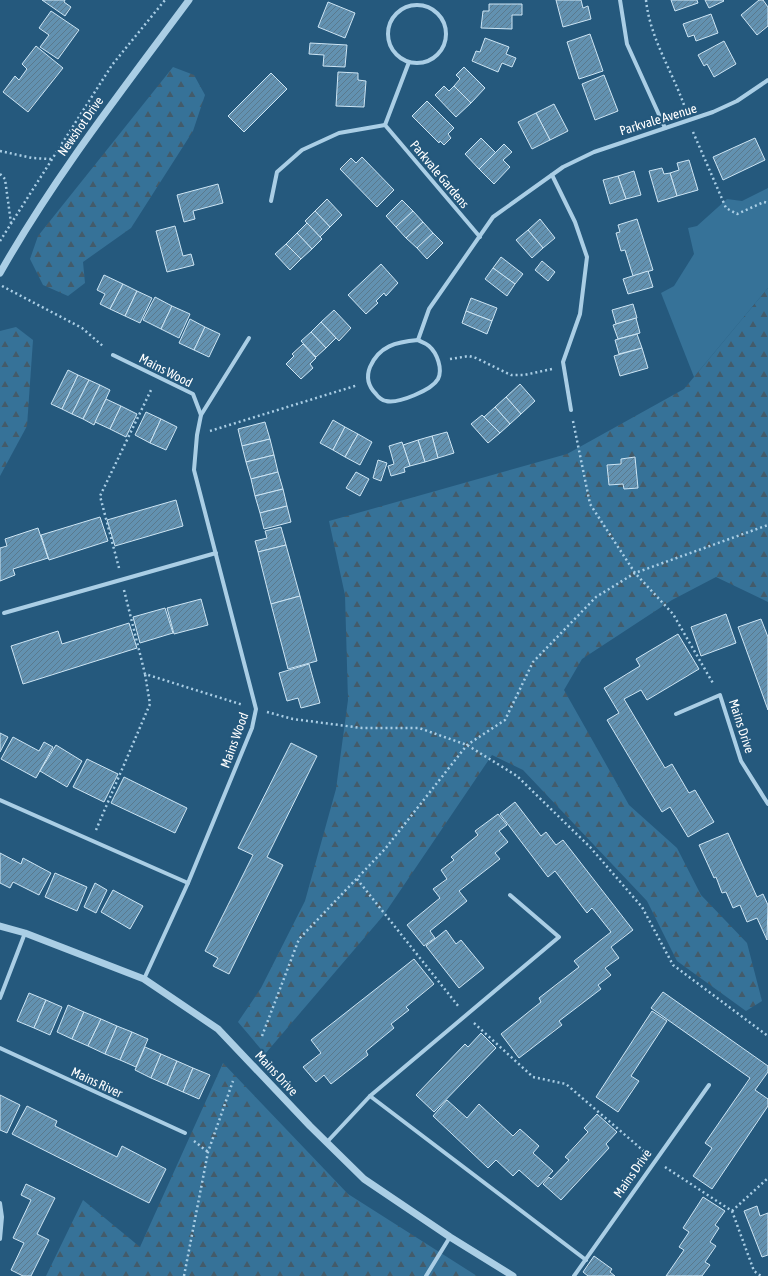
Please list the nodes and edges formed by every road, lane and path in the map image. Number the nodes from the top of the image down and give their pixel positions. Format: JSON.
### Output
{"nodes":[{"id":1,"x":165,"y":0,"type":"edge"},
{"id":2,"x":189,"y":0,"type":"edge"},
{"id":3,"x":620,"y":0,"type":"edge"},
{"id":4,"x":409,"y":62,"type":"junction"},
{"id":5,"x":768,"y":80,"type":"edge"},
{"id":6,"x":385,"y":125,"type":"junction"},
{"id":7,"x":664,"y":128,"type":"junction"},
{"id":8,"x":0,"y":152,"type":"edge"},
{"id":9,"x":51,"y":159,"type":"junction"},
{"id":10,"x":0,"y":174,"type":"edge"},
{"id":11,"x":552,"y":175,"type":"junction"},
{"id":12,"x":271,"y":201,"type":"dead end"},
{"id":13,"x":11,"y":224,"type":"junction"},
{"id":14,"x":480,"y":237,"type":"junction"},
{"id":15,"x":0,"y":240,"type":"edge"},
{"id":16,"x":0,"y":272,"type":"edge"},
{"id":17,"x":0,"y":285,"type":"edge"},
{"id":18,"x":249,"y":338,"type":"dead end"},
{"id":19,"x":418,"y":340,"type":"junction"},
{"id":20,"x":114,"y":355,"type":"joint"},
{"id":21,"x":438,"y":361,"type":"junction"},
{"id":22,"x":564,"y":367,"type":"junction"},
{"id":23,"x":158,"y":376,"type":"junction"},
{"id":24,"x":368,"y":382,"type":"junction"},
{"id":25,"x":571,"y":410,"type":"joint"},
{"id":26,"x":201,"y":415,"type":"junction"},
{"id":27,"x":197,"y":435,"type":"junction"},
{"id":28,"x":768,"y":525,"type":"edge"},
{"id":29,"x":216,"y":552,"type":"junction"},
{"id":30,"x":635,"y":573,"type":"junction"},
{"id":31,"x":122,"y":580,"type":"junction"},
{"id":32,"x":4,"y":613,"type":"dead end"},
{"id":33,"x":145,"y":674,"type":"junction"},
{"id":34,"x":720,"y":695,"type":"junction"},
{"id":35,"x":256,"y":709,"type":"junction"},
{"id":36,"x":676,"y":714,"type":"dead end"},
{"id":37,"x":467,"y":745,"type":"junction"},
{"id":38,"x":0,"y":800,"type":"edge"},
{"id":39,"x":768,"y":804,"type":"edge"},
{"id":40,"x":92,"y":840,"type":"junction"},
{"id":41,"x":357,"y":879,"type":"junction"},
{"id":42,"x":188,"y":883,"type":"junction"},
{"id":43,"x":510,"y":895,"type":"dead end"},
{"id":44,"x":0,"y":926,"type":"edge"},
{"id":45,"x":25,"y":933,"type":"junction"},
{"id":46,"x":144,"y":979,"type":"junction"},
{"id":47,"x":0,"y":998,"type":"edge"},
{"id":48,"x":466,"y":1015,"type":"junction"},
{"id":49,"x":262,"y":1036,"type":"dead end"},
{"id":50,"x":768,"y":1036,"type":"edge"},
{"id":51,"x":0,"y":1048,"type":"edge"},
{"id":52,"x":233,"y":1081,"type":"dead end"},
{"id":53,"x":709,"y":1085,"type":"dead end"},
{"id":54,"x":370,"y":1096,"type":"junction"},
{"id":55,"x":185,"y":1133,"type":"joint"},
{"id":56,"x":327,"y":1142,"type":"junction"},
{"id":57,"x":208,"y":1152,"type":"junction"},
{"id":58,"x":655,"y":1161,"type":"junction"},
{"id":59,"x":768,"y":1178,"type":"edge"},
{"id":60,"x":0,"y":1203,"type":"edge"},
{"id":61,"x":732,"y":1211,"type":"junction"},
{"id":62,"x":450,"y":1237,"type":"junction"},
{"id":63,"x":0,"y":1239,"type":"edge"},
{"id":64,"x":586,"y":1260,"type":"junction"},
{"id":65,"x":184,"y":1276,"type":"edge"},
{"id":66,"x":426,"y":1276,"type":"edge"},
{"id":67,"x":513,"y":1276,"type":"edge"},
{"id":68,"x":574,"y":1276,"type":"edge"},
{"id":69,"x":761,"y":1276,"type":"edge"}],
"edges":[{"from":1,"to":9,"type":"path"},
{"from":2,"to":16,"type":"street","name":"Newshot Drive"},
{"from":3,"to":7,"type":"street"},
{"from":4,"to":4,"type":"street"},
{"from":4,"to":6,"type":"street"},
{"from":5,"to":7,"type":"street","name":"Parkvale Avenue"},
{"from":6,"to":12,"type":"street"},
{"from":6,"to":14,"type":"street","name":"Parkvale Gardens"},
{"from":7,"to":11,"type":"street","name":"Parkvale Avenue"},
{"from":8,"to":9,"type":"path"},
{"from":9,"to":13,"type":"path"},
{"from":10,"to":13,"type":"path"},
{"from":11,"to":14,"type":"street","name":"Parkvale Avenue"},
{"from":11,"to":22,"type":"street"},
{"from":13,"to":15,"type":"path"},
{"from":14,"to":19,"type":"street","name":"Parkvale Avenue"},
{"from":17,"to":20,"type":"path"},
{"from":18,"to":26,"type":"street"},
{"from":19,"to":21,"type":"street"},
{"from":19,"to":24,"type":"street"},
{"from":20,"to":23,"type":"street","name":"Mains Wood"},
{"from":21,"to":22,"type":"path"},
{"from":21,"to":24,"type":"street"},
{"from":22,"to":25,"type":"street"},
{"from":23,"to":26,"type":"street","name":"Mains Wood"},
{"from":23,"to":31,"type":"path"},
{"from":24,"to":27,"type":"path"},
{"from":25,"to":30,"type":"path"},
{"from":26,"to":27,"type":"street","name":"Mains Wood"},
{"from":27,"to":29,"type":"street","name":"Mains Wood"},
{"from":28,"to":30,"type":"path"},
{"from":29,"to":31,"type":"street"},
{"from":29,"to":35,"type":"street","name":"Mains Wood"},
{"from":30,"to":34,"type":"path"},
{"from":30,"to":37,"type":"path"},
{"from":31,"to":32,"type":"street"},
{"from":31,"to":33,"type":"path"},
{"from":33,"to":35,"type":"path"},
{"from":33,"to":40,"type":"path"},
{"from":34,"to":36,"type":"street","name":"Mains Drive"},
{"from":34,"to":39,"type":"street","name":"Mains Drive"},
{"from":35,"to":37,"type":"path"},
{"from":35,"to":42,"type":"street","name":"Mains Wood"},
{"from":37,"to":41,"type":"path"},
{"from":37,"to":50,"type":"path"},
{"from":38,"to":40,"type":"street"},
{"from":40,"to":42,"type":"street"},
{"from":41,"to":48,"type":"path"},
{"from":41,"to":49,"type":"path"},
{"from":42,"to":46,"type":"street","name":"Mains Wood"},
{"from":43,"to":48,"type":"street"},
{"from":44,"to":45,"type":"street","name":"Mains Drive"},
{"from":45,"to":46,"type":"street","name":"Mains Drive"},
{"from":45,"to":47,"type":"street"},
{"from":46,"to":56,"type":"street","name":"Mains Drive"},
{"from":48,"to":54,"type":"street"},
{"from":48,"to":58,"type":"path"},
{"from":51,"to":55,"type":"street","name":"Mains River"},
{"from":52,"to":57,"type":"path"},
{"from":53,"to":58,"type":"street","name":"Mains Drive"},
{"from":54,"to":56,"type":"street"},
{"from":54,"to":64,"type":"street"},
{"from":55,"to":57,"type":"path"},
{"from":56,"to":62,"type":"street","name":"Mains Drive"},
{"from":57,"to":65,"type":"path"},
{"from":58,"to":61,"type":"path"},
{"from":58,"to":64,"type":"street","name":"Mains Drive"},
{"from":59,"to":61,"type":"path"},
{"from":60,"to":63,"type":"street"},
{"from":61,"to":69,"type":"path"},
{"from":62,"to":66,"type":"street"},
{"from":62,"to":67,"type":"street","name":"Mains Drive"},
{"from":64,"to":68,"type":"street","name":"Mains Drive"}]}
